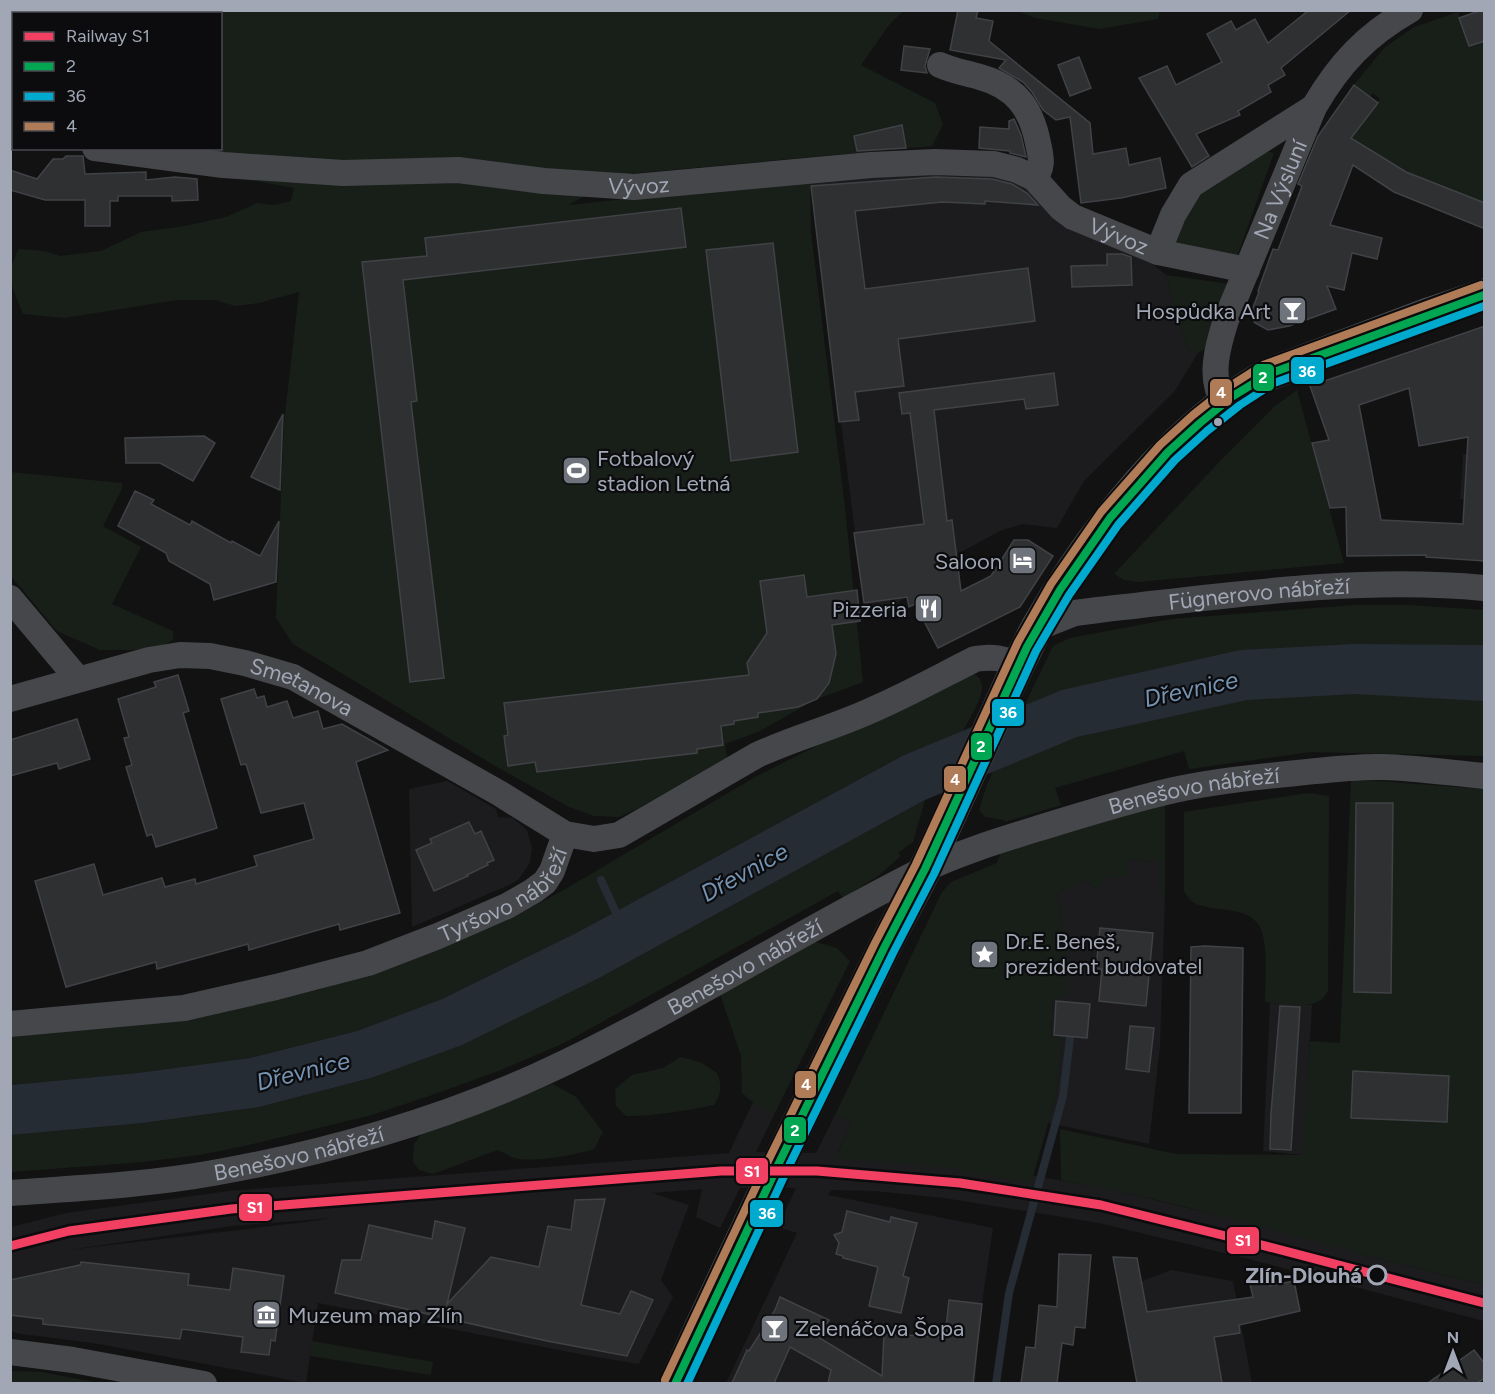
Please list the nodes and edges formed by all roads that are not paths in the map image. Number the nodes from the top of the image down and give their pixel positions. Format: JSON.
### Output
{"nodes":[{"id":1,"x":1410,"y":10,"type":"edge"},
{"id":2,"x":940,"y":65,"type":"dead end"},
{"id":3,"x":1314,"y":108,"type":"junction"},
{"id":4,"x":110,"y":150,"type":"edge"},
{"id":5,"x":1034,"y":178,"type":"junction"},
{"id":6,"x":1158,"y":252,"type":"junction"},
{"id":7,"x":1247,"y":270,"type":"junction"},
{"id":8,"x":1485,"y":296,"type":"edge"},
{"id":9,"x":1224,"y":402,"type":"junction"},
{"id":10,"x":1485,"y":588,"type":"edge"},
{"id":11,"x":10,"y":598,"type":"edge"},
{"id":12,"x":1037,"y":628,"type":"junction"},
{"id":13,"x":1017,"y":669,"type":"junction"},
{"id":14,"x":78,"y":679,"type":"junction"},
{"id":15,"x":10,"y":699,"type":"edge"},
{"id":16,"x":1485,"y":776,"type":"edge"},
{"id":17,"x":565,"y":834,"type":"junction"},
{"id":18,"x":928,"y":861,"type":"junction"},
{"id":19,"x":10,"y":1024,"type":"edge"},
{"id":20,"x":10,"y":1193,"type":"edge"},
{"id":21,"x":10,"y":1352,"type":"edge"},
{"id":22,"x":204,"y":1383,"type":"edge"},
{"id":23,"x":675,"y":1383,"type":"edge"}],
"edges":[{"from":1,"to":3,"type":"street","name":"Na Výsluní"},
{"from":2,"to":5,"type":"street"},
{"from":3,"to":6,"type":"street"},
{"from":3,"to":7,"type":"street","name":"Na Výsluní"},
{"from":4,"to":5,"type":"street","name":"Vývoz"},
{"from":5,"to":6,"type":"street","name":"Vývoz"},
{"from":6,"to":7,"type":"street","name":"Vývoz"},
{"from":7,"to":9,"type":"street","name":"Na Výsluní"},
{"from":8,"to":9,"type":"main road"},
{"from":9,"to":12,"type":"main road"},
{"from":10,"to":12,"type":"street","name":"Fügnerovo nábřeží"},
{"from":11,"to":14,"type":"street"},
{"from":12,"to":13,"type":"main road"},
{"from":13,"to":17,"type":"street","name":"Tyršovo nábřeží"},
{"from":13,"to":18,"type":"main road"},
{"from":14,"to":15,"type":"street","name":"Smetanova"},
{"from":14,"to":17,"type":"street","name":"Smetanova"},
{"from":16,"to":18,"type":"street","name":"Benešovo nábřeží"},
{"from":17,"to":19,"type":"street","name":"Tyršovo nábřeží"},
{"from":18,"to":20,"type":"street","name":"Benešovo nábřeží"},
{"from":18,"to":23,"type":"main road"},
{"from":21,"to":22,"type":"street"}]}
